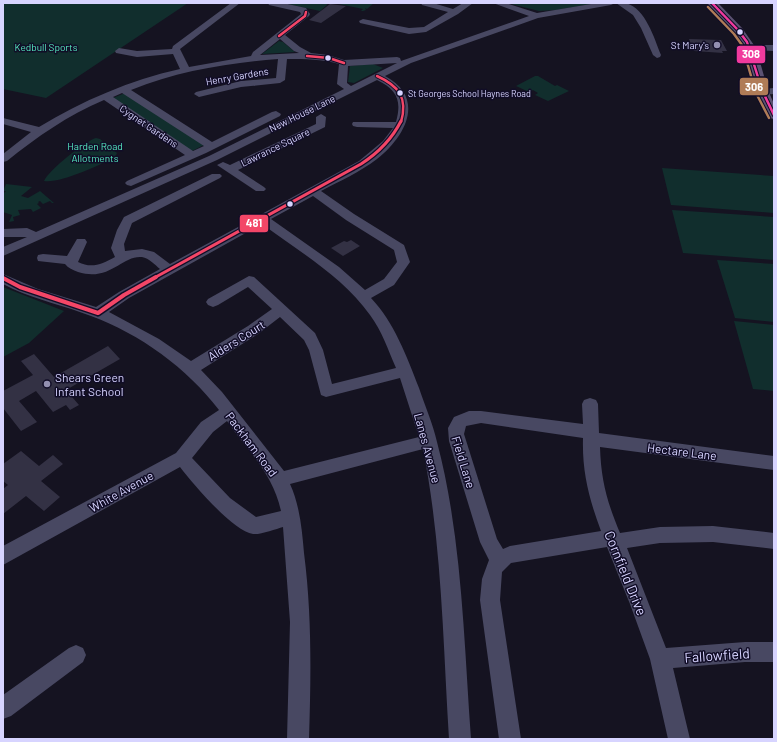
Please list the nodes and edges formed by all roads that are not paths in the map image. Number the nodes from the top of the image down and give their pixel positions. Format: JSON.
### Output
{"nodes":[{"id":1,"x":236,"y":3,"type":"edge"},
{"id":2,"x":272,"y":3,"type":"edge"},
{"id":3,"x":425,"y":3,"type":"edge"},
{"id":4,"x":469,"y":3,"type":"edge"},
{"id":5,"x":497,"y":3,"type":"edge"},
{"id":6,"x":611,"y":3,"type":"edge"},
{"id":7,"x":620,"y":3,"type":"edge"},
{"id":8,"x":712,"y":3,"type":"edge"},
{"id":9,"x":454,"y":12,"type":"junction"},
{"id":10,"x":536,"y":16,"type":"junction"},
{"id":11,"x":363,"y":22,"type":"dead end"},
{"id":12,"x":279,"y":36,"type":"junction"},
{"id":13,"x":750,"y":48,"type":"junction"},
{"id":14,"x":774,"y":48,"type":"edge"},
{"id":15,"x":120,"y":51,"type":"dead end"},
{"id":16,"x":176,"y":51,"type":"junction"},
{"id":17,"x":657,"y":55,"type":"dead end"},
{"id":18,"x":283,"y":56,"type":"junction"},
{"id":19,"x":307,"y":56,"type":"junction"},
{"id":20,"x":254,"y":59,"type":"junction"},
{"id":21,"x":397,"y":60,"type":"dead end"},
{"id":22,"x":344,"y":63,"type":"junction"},
{"id":23,"x":186,"y":71,"type":"junction"},
{"id":24,"x":376,"y":76,"type":"junction"},
{"id":25,"x":346,"y":86,"type":"junction"},
{"id":26,"x":124,"y":90,"type":"junction"},
{"id":27,"x":774,"y":91,"type":"edge"},
{"id":28,"x":761,"y":92,"type":"junction"},
{"id":29,"x":198,"y":94,"type":"dead end"},
{"id":30,"x":106,"y":97,"type":"junction"},
{"id":31,"x":312,"y":97,"type":"dead end"},
{"id":32,"x":288,"y":108,"type":"dead end"},
{"id":33,"x":774,"y":115,"type":"edge"},
{"id":34,"x":3,"y":121,"type":"edge"},
{"id":35,"x":357,"y":124,"type":"dead end"},
{"id":36,"x":332,"y":125,"type":"dead end"},
{"id":37,"x":399,"y":125,"type":"junction"},
{"id":38,"x":40,"y":131,"type":"junction"},
{"id":39,"x":212,"y":146,"type":"junction"},
{"id":40,"x":192,"y":155,"type":"junction"},
{"id":41,"x":4,"y":158,"type":"edge"},
{"id":42,"x":213,"y":158,"type":"junction"},
{"id":43,"x":230,"y":169,"type":"junction"},
{"id":44,"x":216,"y":176,"type":"dead end"},
{"id":45,"x":260,"y":189,"type":"dead end"},
{"id":46,"x":313,"y":191,"type":"junction"},
{"id":47,"x":262,"y":219,"type":"junction"},
{"id":48,"x":3,"y":234,"type":"edge"},
{"id":49,"x":81,"y":242,"type":"dead end"},
{"id":50,"x":3,"y":252,"type":"edge"},
{"id":51,"x":43,"y":258,"type":"dead end"},
{"id":52,"x":123,"y":258,"type":"junction"},
{"id":53,"x":71,"y":260,"type":"junction"},
{"id":54,"x":169,"y":270,"type":"junction"},
{"id":55,"x":3,"y":278,"type":"edge"},
{"id":56,"x":362,"y":297,"type":"junction"},
{"id":57,"x":214,"y":302,"type":"dead end"},
{"id":58,"x":281,"y":310,"type":"junction"},
{"id":59,"x":98,"y":313,"type":"junction"},
{"id":60,"x":190,"y":369,"type":"junction"},
{"id":61,"x":405,"y":371,"type":"junction"},
{"id":62,"x":590,"y":404,"type":"dead end"},
{"id":63,"x":228,"y":412,"type":"junction"},
{"id":64,"x":590,"y":436,"type":"junction"},
{"id":65,"x":429,"y":441,"type":"junction"},
{"id":66,"x":182,"y":458,"type":"junction"},
{"id":67,"x":774,"y":463,"type":"edge"},
{"id":68,"x":279,"y":480,"type":"junction"},
{"id":69,"x":291,"y":517,"type":"junction"},
{"id":70,"x":613,"y":540,"type":"junction"},
{"id":71,"x":774,"y":541,"type":"edge"},
{"id":72,"x":3,"y":556,"type":"edge"},
{"id":73,"x":499,"y":560,"type":"junction"},
{"id":74,"x":774,"y":652,"type":"edge"},
{"id":75,"x":76,"y":655,"type":"dead end"},
{"id":76,"x":660,"y":659,"type":"junction"},
{"id":77,"x":3,"y":708,"type":"edge"},
{"id":78,"x":298,"y":739,"type":"edge"},
{"id":79,"x":460,"y":739,"type":"edge"},
{"id":80,"x":510,"y":739,"type":"edge"},
{"id":81,"x":679,"y":739,"type":"edge"}],
"edges":[{"from":1,"to":16,"type":"street"},
{"from":2,"to":12,"type":"street"},
{"from":3,"to":9,"type":"street"},
{"from":4,"to":9,"type":"street"},
{"from":5,"to":10,"type":"street"},
{"from":6,"to":10,"type":"street","name":"New House Lane"},
{"from":7,"to":17,"type":"street"},
{"from":8,"to":13,"type":"main road"},
{"from":9,"to":11,"type":"street"},
{"from":10,"to":24,"type":"street","name":"New House Lane"},
{"from":12,"to":19,"type":"street"},
{"from":12,"to":20,"type":"street"},
{"from":13,"to":14,"type":"street"},
{"from":13,"to":28,"type":"main road"},
{"from":15,"to":16,"type":"street"},
{"from":16,"to":23,"type":"street"},
{"from":18,"to":19,"type":"street"},
{"from":18,"to":20,"type":"street"},
{"from":18,"to":29,"type":"street","name":"Henry Gardens"},
{"from":19,"to":22,"type":"street"},
{"from":20,"to":23,"type":"street"},
{"from":21,"to":22,"type":"street"},
{"from":22,"to":25,"type":"street"},
{"from":23,"to":26,"type":"street"},
{"from":24,"to":25,"type":"street","name":"New House Lane"},
{"from":24,"to":37,"type":"street"},
{"from":25,"to":31,"type":"street","name":"New House Lane"},
{"from":25,"to":42,"type":"street","name":"New House Lane"},
{"from":26,"to":30,"type":"street"},
{"from":26,"to":39,"type":"street","name":"Cygnet Gardens"},
{"from":27,"to":28,"type":"street"},
{"from":28,"to":33,"type":"main road"},
{"from":30,"to":38,"type":"street"},
{"from":30,"to":40,"type":"street","name":"Cygnet Gardens"},
{"from":32,"to":39,"type":"street","name":"New House Lane"},
{"from":34,"to":38,"type":"street"},
{"from":35,"to":37,"type":"street"},
{"from":36,"to":43,"type":"street","name":"Lawrance Square"},
{"from":37,"to":46,"type":"street"},
{"from":38,"to":41,"type":"street"},
{"from":39,"to":40,"type":"street","name":"New House Lane"},
{"from":40,"to":48,"type":"street","name":"New House Lane"},
{"from":42,"to":43,"type":"street","name":"Lawrance Square"},
{"from":42,"to":50,"type":"street","name":"New House Lane"},
{"from":43,"to":45,"type":"street","name":"Lawrance Square"},
{"from":44,"to":52,"type":"street"},
{"from":46,"to":47,"type":"street"},
{"from":46,"to":56,"type":"street"},
{"from":47,"to":54,"type":"street"},
{"from":47,"to":56,"type":"street","name":"Lanes Avenue"},
{"from":49,"to":53,"type":"street"},
{"from":51,"to":53,"type":"street"},
{"from":52,"to":53,"type":"street"},
{"from":52,"to":54,"type":"street"},
{"from":54,"to":59,"type":"street"},
{"from":55,"to":59,"type":"street","name":"Packham Road"},
{"from":56,"to":61,"type":"street","name":"Lanes Avenue"},
{"from":57,"to":58,"type":"street"},
{"from":58,"to":60,"type":"street","name":"Alders Court"},
{"from":58,"to":61,"type":"street"},
{"from":59,"to":60,"type":"street","name":"Packham Road"},
{"from":60,"to":63,"type":"street","name":"Packham Road"},
{"from":61,"to":65,"type":"street","name":"Lanes Avenue"},
{"from":62,"to":64,"type":"street","name":"Cornfield Drive"},
{"from":63,"to":66,"type":"street","name":"White Avenue"},
{"from":63,"to":68,"type":"street","name":"Packham Road"},
{"from":64,"to":67,"type":"street","name":"Hectare Lane"},
{"from":64,"to":70,"type":"street","name":"Cornfield Drive"},
{"from":64,"to":73,"type":"street","name":"Field Lane"},
{"from":65,"to":68,"type":"street"},
{"from":65,"to":79,"type":"street","name":"Lanes Avenue"},
{"from":66,"to":69,"type":"street"},
{"from":66,"to":72,"type":"street","name":"White Avenue"},
{"from":68,"to":69,"type":"street","name":"Packham Road"},
{"from":69,"to":78,"type":"street","name":"Packham Road"},
{"from":70,"to":71,"type":"street"},
{"from":70,"to":73,"type":"street"},
{"from":70,"to":76,"type":"street","name":"Cornfield Drive"},
{"from":73,"to":80,"type":"street"},
{"from":74,"to":76,"type":"street","name":"Fallowfield"},
{"from":75,"to":77,"type":"street"},
{"from":76,"to":81,"type":"street","name":"Cornfield Drive"}]}
